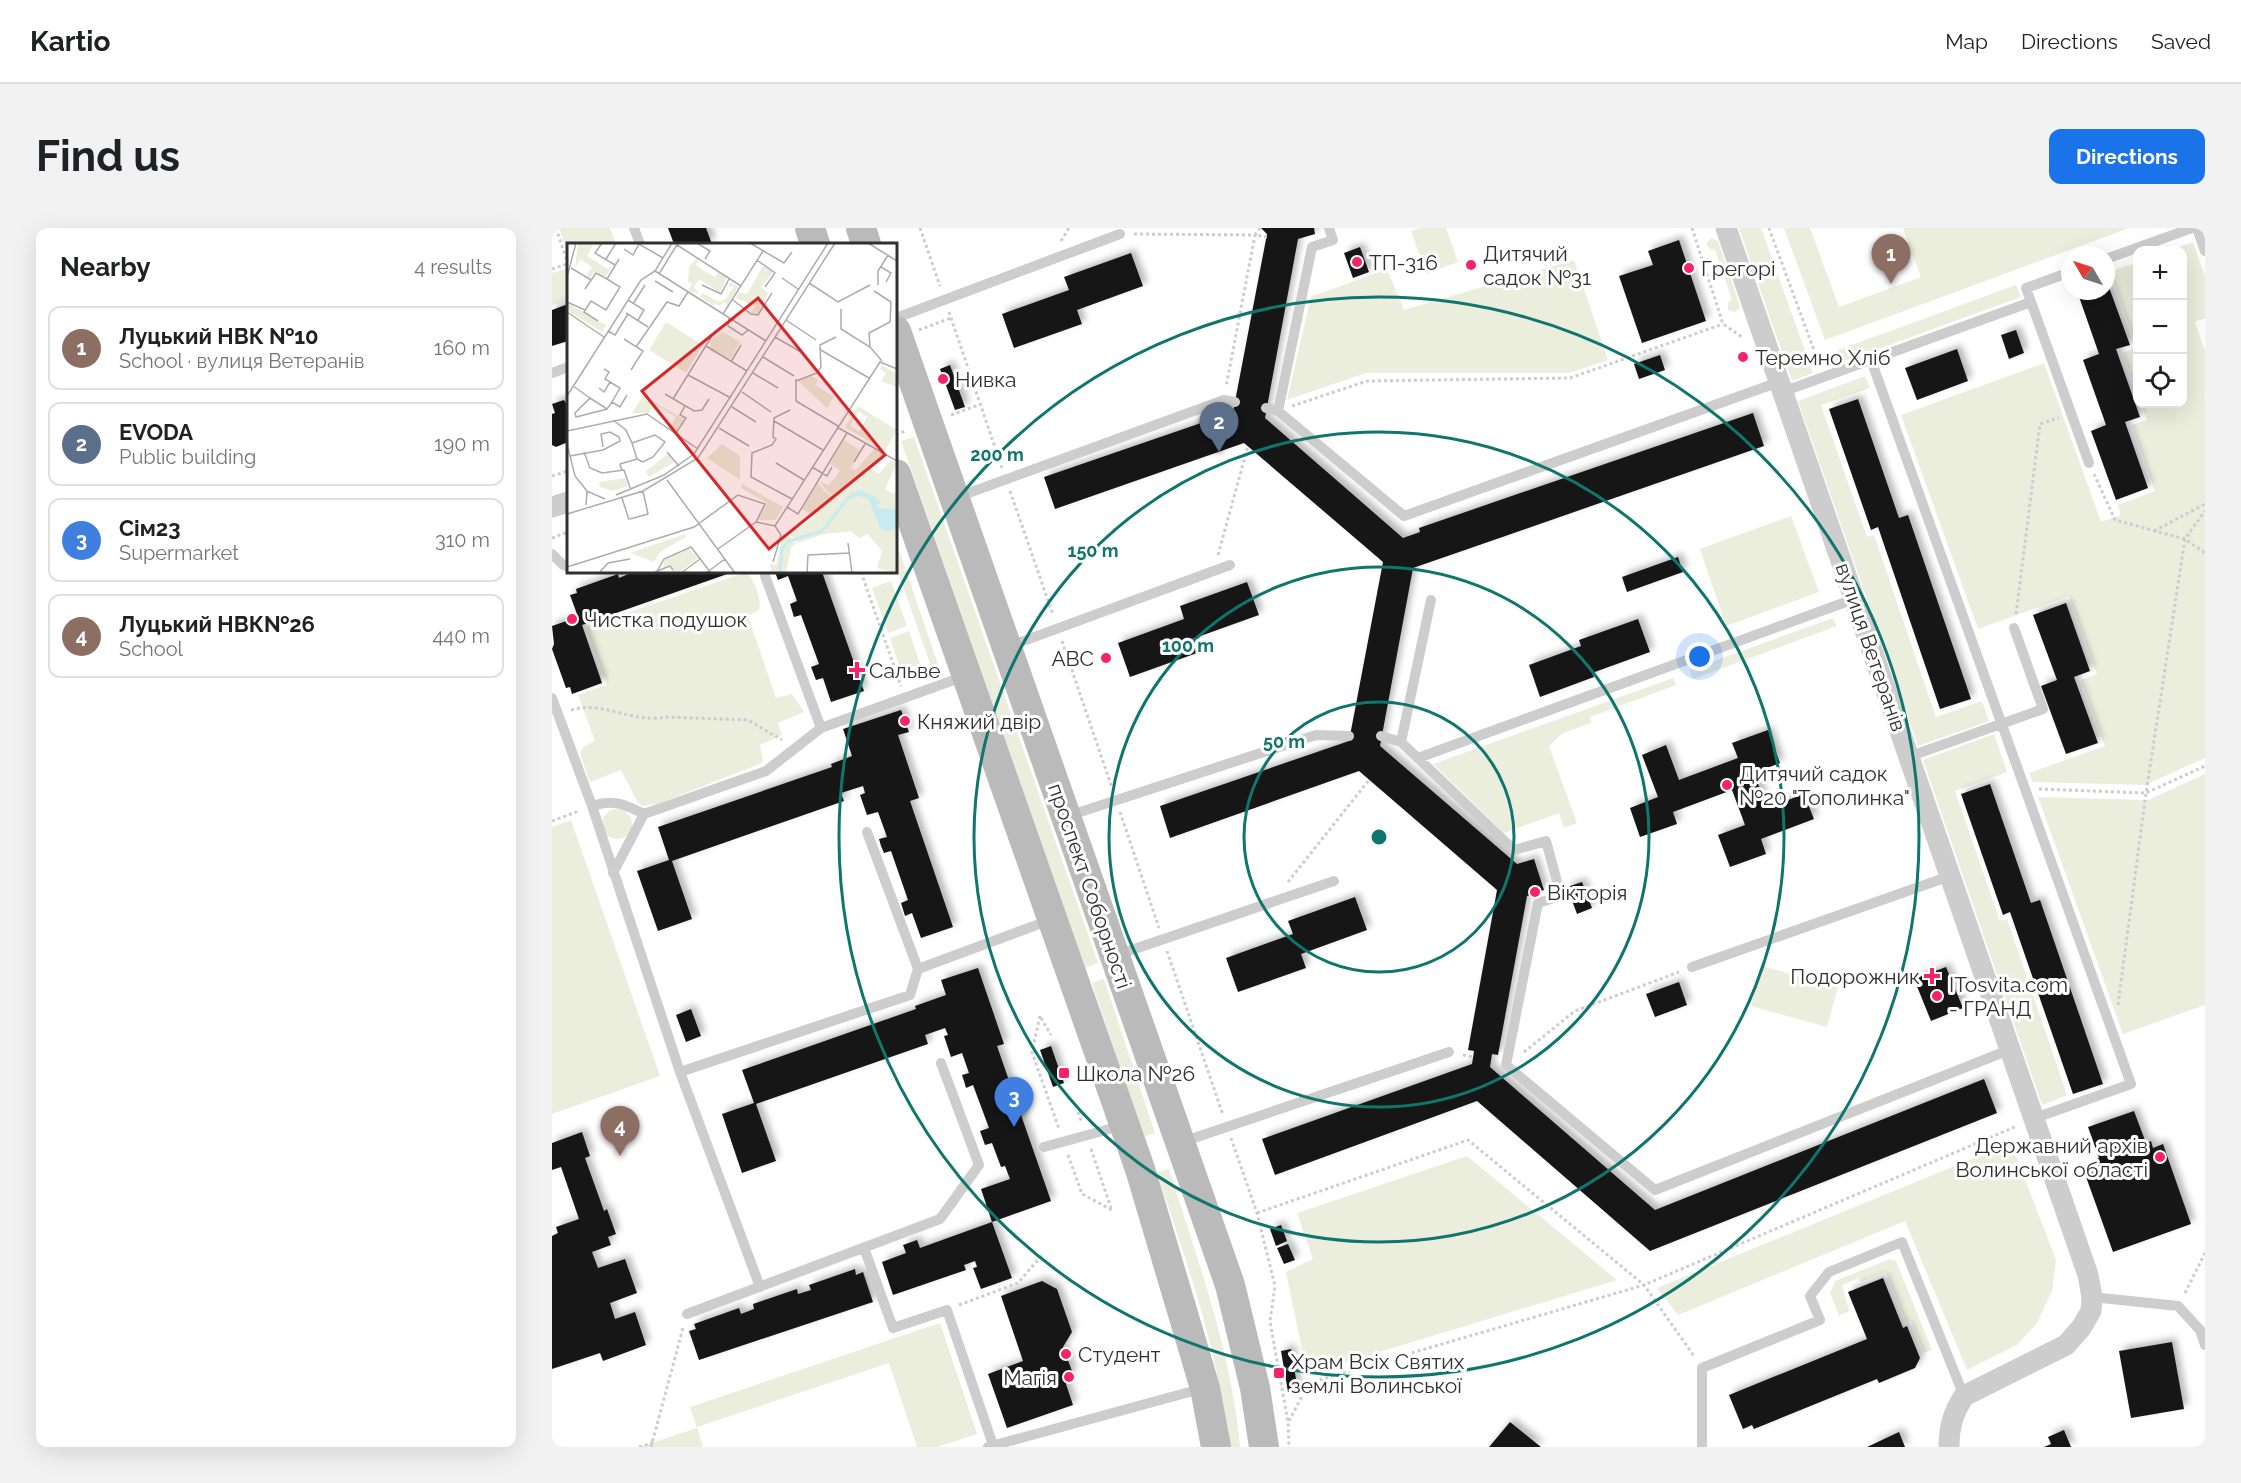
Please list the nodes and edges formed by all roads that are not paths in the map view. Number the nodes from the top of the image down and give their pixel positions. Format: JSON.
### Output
{"nodes":[{"id":1,"x":634,"y":228,"type":"edge"},
{"id":2,"x":810,"y":228,"type":"edge"},
{"id":3,"x":861,"y":228,"type":"edge"},
{"id":4,"x":1329,"y":228,"type":"edge"},
{"id":5,"x":1726,"y":228,"type":"edge"},
{"id":6,"x":2192,"y":228,"type":"edge"},
{"id":7,"x":2197,"y":228,"type":"edge"},
{"id":8,"x":1120,"y":234,"type":"road end"},
{"id":9,"x":640,"y":243,"type":"edge"},
{"id":10,"x":815,"y":243,"type":"edge"},
{"id":11,"x":866,"y":243,"type":"edge"},
{"id":12,"x":2205,"y":251,"type":"edge"},
{"id":13,"x":2115,"y":256,"type":"edge"},
{"id":14,"x":2061,"y":275,"type":"edge"},
{"id":15,"x":2031,"y":302,"type":"junction"},
{"id":16,"x":897,"y":328,"type":"edge"},
{"id":17,"x":897,"y":336,"type":"edge"},
{"id":18,"x":1871,"y":360,"type":"junction"},
{"id":19,"x":567,"y":367,"type":"edge"},
{"id":20,"x":552,"y":373,"type":"edge"},
{"id":21,"x":904,"y":387,"type":"edge"},
{"id":22,"x":1781,"y":387,"type":"junction"},
{"id":23,"x":1229,"y":401,"type":"road end"},
{"id":24,"x":1266,"y":408,"type":"dead end"},
{"id":25,"x":1278,"y":411,"type":"junction"},
{"id":26,"x":2089,"y":463,"type":"road end"},
{"id":27,"x":897,"y":477,"type":"edge"},
{"id":28,"x":955,"y":498,"type":"junction"},
{"id":29,"x":567,"y":502,"type":"edge"},
{"id":30,"x":552,"y":507,"type":"edge"},
{"id":31,"x":552,"y":554,"type":"edge"},
{"id":32,"x":1230,"y":565,"type":"dead end"},
{"id":33,"x":567,"y":566,"type":"edge"},
{"id":34,"x":765,"y":576,"type":"dead end"},
{"id":35,"x":1854,"y":599,"type":"junction"},
{"id":36,"x":1431,"y":600,"type":"dead end"},
{"id":37,"x":2014,"y":628,"type":"road end"},
{"id":38,"x":1007,"y":647,"type":"junction"},
{"id":39,"x":966,"y":676,"type":"junction"},
{"id":40,"x":552,"y":698,"type":"edge"},
{"id":41,"x":2002,"y":724,"type":"junction"},
{"id":42,"x":821,"y":728,"type":"junction"},
{"id":43,"x":1349,"y":736,"type":"dead end"},
{"id":44,"x":1381,"y":736,"type":"dead end"},
{"id":45,"x":1401,"y":742,"type":"junction"},
{"id":46,"x":1418,"y":758,"type":"junction"},
{"id":47,"x":1908,"y":758,"type":"junction"},
{"id":48,"x":592,"y":806,"type":"junction"},
{"id":49,"x":644,"y":814,"type":"junction"},
{"id":50,"x":1066,"y":817,"type":"junction"},
{"id":51,"x":867,"y":832,"type":"dead end"},
{"id":52,"x":613,"y":873,"type":"junction"},
{"id":53,"x":1950,"y":876,"type":"junction"},
{"id":54,"x":1334,"y":881,"type":"dead end"},
{"id":55,"x":1051,"y":920,"type":"junction"},
{"id":56,"x":1114,"y":956,"type":"junction"},
{"id":57,"x":1692,"y":967,"type":"road end"},
{"id":58,"x":918,"y":969,"type":"junction"},
{"id":59,"x":2009,"y":1050,"type":"junction"},
{"id":60,"x":1449,"y":1052,"type":"dead end"},
{"id":61,"x":941,"y":1063,"type":"dead end"},
{"id":62,"x":681,"y":1072,"type":"junction"},
{"id":63,"x":2035,"y":1118,"type":"junction"},
{"id":64,"x":1124,"y":1125,"type":"junction"},
{"id":65,"x":1044,"y":1147,"type":"dead end"},
{"id":66,"x":1181,"y":1150,"type":"junction"},
{"id":67,"x":1140,"y":1169,"type":"junction"},
{"id":68,"x":864,"y":1248,"type":"junction"},
{"id":69,"x":760,"y":1287,"type":"junction"},
{"id":70,"x":2092,"y":1297,"type":"junction"},
{"id":71,"x":687,"y":1314,"type":"road end"},
{"id":72,"x":2205,"y":1345,"type":"edge"},
{"id":73,"x":1204,"y":1388,"type":"junction"},
{"id":74,"x":1964,"y":1396,"type":"junction"},
{"id":75,"x":990,"y":1446,"type":"edge"},
{"id":76,"x":1216,"y":1447,"type":"edge"},
{"id":77,"x":1264,"y":1447,"type":"edge"},
{"id":78,"x":1702,"y":1447,"type":"edge"},
{"id":79,"x":1949,"y":1447,"type":"edge"}],
"edges":[{"from":1,"to":9,"type":"lane"},
{"from":2,"to":10,"type":"main road"},
{"from":3,"to":11,"type":"main road"},
{"from":4,"to":25,"type":"lane"},
{"from":5,"to":22,"type":"street","name":"вулиця Ветеранів"},
{"from":6,"to":13,"type":"lane"},
{"from":7,"to":12,"type":"lane"},
{"from":8,"to":16,"type":"lane"},
{"from":14,"to":15,"type":"lane"},
{"from":15,"to":18,"type":"lane"},
{"from":15,"to":26,"type":"lane"},
{"from":17,"to":21,"type":"main road","name":"проспект Соборності"},
{"from":18,"to":22,"type":"lane"},
{"from":18,"to":41,"type":"lane"},
{"from":19,"to":20,"type":"lane"},
{"from":21,"to":28,"type":"main road","name":"проспект Соборності"},
{"from":22,"to":25,"type":"lane"},
{"from":22,"to":35,"type":"street","name":"вулиця Ветеранів"},
{"from":23,"to":28,"type":"lane"},
{"from":24,"to":25,"type":"lane"},
{"from":27,"to":39,"type":"main road"},
{"from":28,"to":38,"type":"main road","name":"проспект Соборності"},
{"from":29,"to":30,"type":"street"},
{"from":31,"to":33,"type":"lane"},
{"from":32,"to":38,"type":"lane"},
{"from":34,"to":42,"type":"lane"},
{"from":35,"to":46,"type":"lane"},
{"from":35,"to":47,"type":"street","name":"вулиця Ветеранів"},
{"from":36,"to":45,"type":"lane"},
{"from":37,"to":41,"type":"lane"},
{"from":38,"to":50,"type":"main road","name":"проспект Соборності"},
{"from":39,"to":42,"type":"lane"},
{"from":39,"to":55,"type":"main road"},
{"from":40,"to":48,"type":"lane"},
{"from":41,"to":47,"type":"lane"},
{"from":41,"to":63,"type":"lane"},
{"from":42,"to":49,"type":"lane"},
{"from":43,"to":50,"type":"lane"},
{"from":44,"to":45,"type":"lane"},
{"from":45,"to":46,"type":"lane"},
{"from":46,"to":59,"type":"lane"},
{"from":47,"to":53,"type":"street","name":"вулиця Ветеранів"},
{"from":48,"to":49,"type":"lane"},
{"from":48,"to":52,"type":"lane"},
{"from":49,"to":52,"type":"lane"},
{"from":50,"to":56,"type":"main road","name":"проспект Соборності"},
{"from":51,"to":58,"type":"lane"},
{"from":52,"to":62,"type":"lane"},
{"from":53,"to":57,"type":"lane"},
{"from":53,"to":59,"type":"street","name":"вулиця Ветеранів"},
{"from":54,"to":56,"type":"lane"},
{"from":55,"to":58,"type":"lane"},
{"from":55,"to":64,"type":"main road"},
{"from":56,"to":66,"type":"main road","name":"проспект Соборності"},
{"from":58,"to":62,"type":"lane"},
{"from":59,"to":63,"type":"street","name":"вулиця Ветеранів"},
{"from":60,"to":66,"type":"lane"},
{"from":61,"to":68,"type":"lane"},
{"from":62,"to":69,"type":"lane"},
{"from":63,"to":70,"type":"street","name":"вулиця Ветеранів"},
{"from":64,"to":65,"type":"lane"},
{"from":64,"to":67,"type":"main road"},
{"from":66,"to":67,"type":"main road"},
{"from":66,"to":77,"type":"main road","name":"проспект Соборності"},
{"from":67,"to":73,"type":"main road"},
{"from":68,"to":69,"type":"lane"},
{"from":68,"to":75,"type":"lane"},
{"from":69,"to":71,"type":"lane"},
{"from":70,"to":72,"type":"lane"},
{"from":70,"to":74,"type":"street"},
{"from":73,"to":75,"type":"lane"},
{"from":73,"to":76,"type":"main road"},
{"from":74,"to":78,"type":"lane"},
{"from":74,"to":79,"type":"street"}]}
